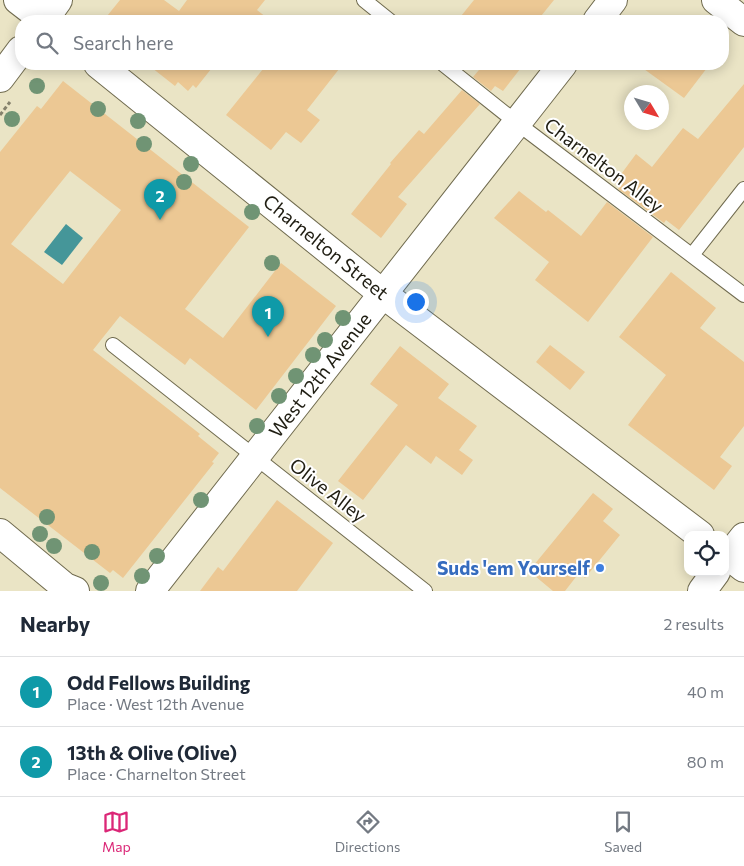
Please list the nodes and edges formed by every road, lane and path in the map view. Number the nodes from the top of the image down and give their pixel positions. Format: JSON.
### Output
{"nodes":[{"id":1,"x":18,"y":0,"type":"edge"},
{"id":2,"x":364,"y":0,"type":"edge"},
{"id":3,"x":613,"y":0,"type":"edge"},
{"id":4,"x":716,"y":0,"type":"edge"},
{"id":5,"x":45,"y":15,"type":"edge"},
{"id":6,"x":383,"y":15,"type":"edge"},
{"id":7,"x":601,"y":15,"type":"edge"},
{"id":8,"x":744,"y":22,"type":"edge"},
{"id":9,"x":15,"y":58,"type":"edge"},
{"id":10,"x":105,"y":70,"type":"edge"},
{"id":11,"x":451,"y":70,"type":"edge"},
{"id":12,"x":558,"y":70,"type":"edge"},
{"id":13,"x":0,"y":78,"type":"edge"},
{"id":14,"x":517,"y":123,"type":"junction"},
{"id":15,"x":744,"y":189,"type":"edge"},
{"id":16,"x":692,"y":255,"type":"junction"},
{"id":17,"x":383,"y":294,"type":"junction"},
{"id":18,"x":744,"y":295,"type":"edge"},
{"id":19,"x":113,"y":345,"type":"dead end"},
{"id":20,"x":256,"y":456,"type":"junction"},
{"id":21,"x":695,"y":531,"type":"edge"},
{"id":22,"x":0,"y":533,"type":"edge"},
{"id":23,"x":731,"y":558,"type":"edge"},
{"id":24,"x":69,"y":590,"type":"edge"},
{"id":25,"x":150,"y":591,"type":"edge"},
{"id":26,"x":426,"y":591,"type":"edge"},
{"id":27,"x":702,"y":591,"type":"edge"}],
"edges":[{"from":1,"to":5,"type":"street"},
{"from":2,"to":6,"type":"lane"},
{"from":3,"to":7,"type":"street"},
{"from":4,"to":8,"type":"street"},
{"from":9,"to":13,"type":"street"},
{"from":10,"to":17,"type":"street","name":"Charnelton Street"},
{"from":11,"to":14,"type":"lane","name":"Charnelton Alley"},
{"from":12,"to":14,"type":"street","name":"West 12th Avenue"},
{"from":14,"to":16,"type":"lane","name":"Charnelton Alley"},
{"from":14,"to":17,"type":"street","name":"West 12th Avenue"},
{"from":15,"to":16,"type":"lane"},
{"from":16,"to":18,"type":"lane","name":"Charnelton Alley"},
{"from":17,"to":20,"type":"street","name":"West 12th Avenue"},
{"from":17,"to":21,"type":"street","name":"Charnelton Street"},
{"from":19,"to":20,"type":"lane","name":"Olive Alley"},
{"from":20,"to":25,"type":"street","name":"West 12th Avenue"},
{"from":20,"to":26,"type":"lane","name":"Olive Alley"},
{"from":22,"to":24,"type":"street"},
{"from":23,"to":27,"type":"street"}]}
